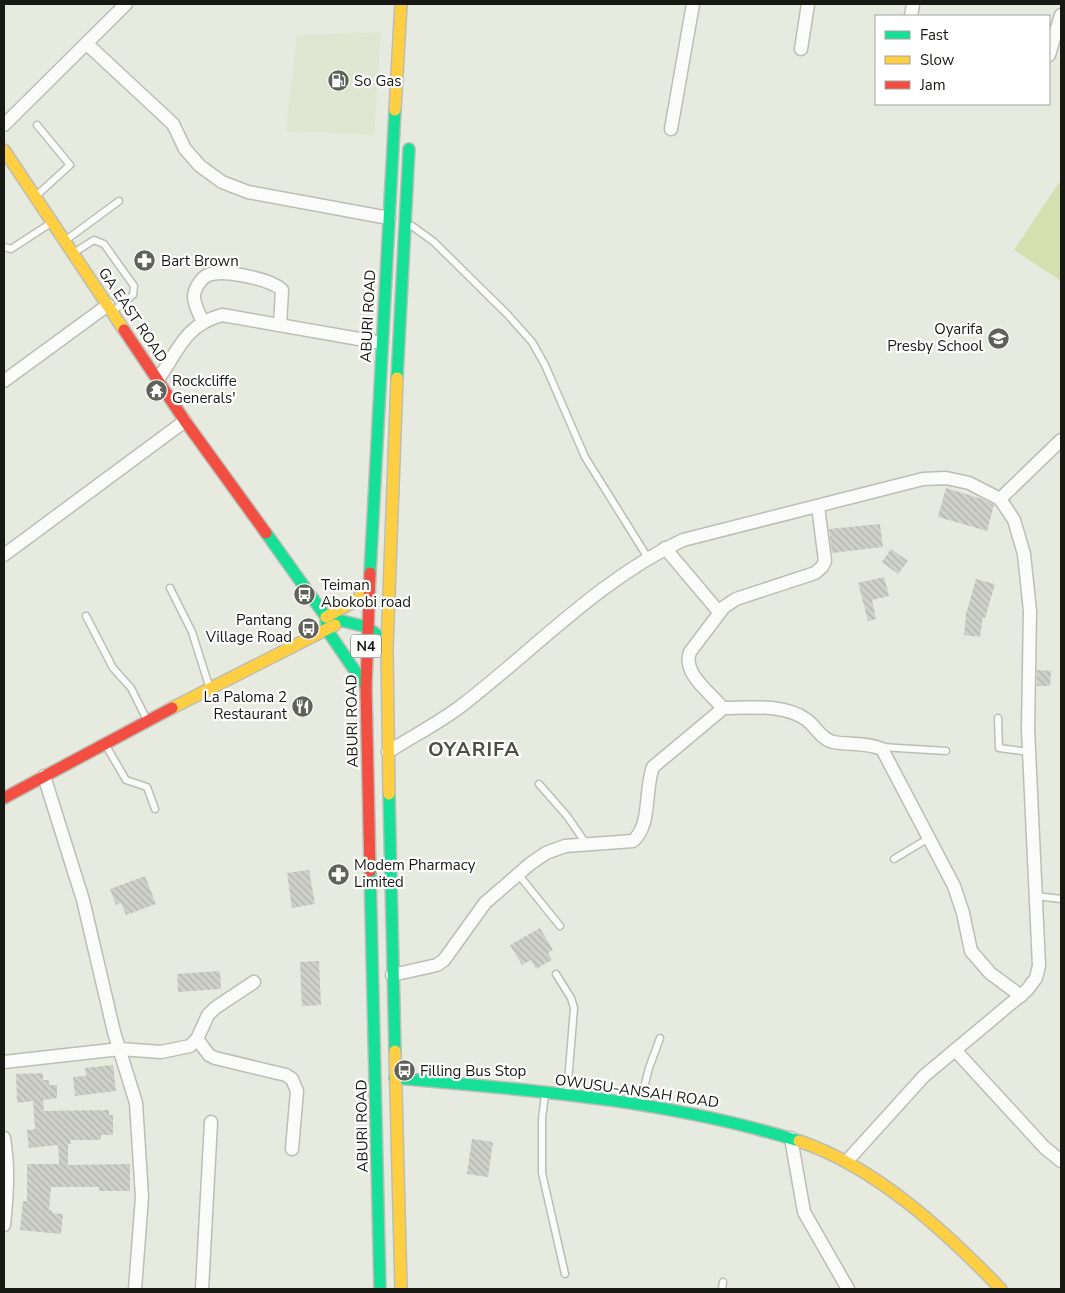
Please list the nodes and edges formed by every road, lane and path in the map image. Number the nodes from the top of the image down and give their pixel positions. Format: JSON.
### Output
{"nodes":[{"id":1,"x":126,"y":4,"type":"edge"},
{"id":2,"x":401,"y":4,"type":"edge"},
{"id":3,"x":693,"y":4,"type":"edge"},
{"id":4,"x":808,"y":4,"type":"edge"},
{"id":5,"x":1061,"y":15,"type":"edge"},
{"id":6,"x":87,"y":44,"type":"junction"},
{"id":7,"x":801,"y":49,"type":"dead end"},
{"id":8,"x":1050,"y":52,"type":"edge"},
{"id":9,"x":4,"y":125,"type":"edge"},
{"id":10,"x":37,"y":125,"type":"dead end"},
{"id":11,"x":671,"y":129,"type":"dead end"},
{"id":12,"x":410,"y":132,"type":"dead end"},
{"id":13,"x":4,"y":150,"type":"edge"},
{"id":14,"x":35,"y":197,"type":"junction"},
{"id":15,"x":119,"y":201,"type":"dead end"},
{"id":16,"x":389,"y":218,"type":"junction"},
{"id":17,"x":406,"y":221,"type":"junction"},
{"id":18,"x":52,"y":222,"type":"junction"},
{"id":19,"x":65,"y":241,"type":"junction"},
{"id":20,"x":4,"y":247,"type":"edge"},
{"id":21,"x":74,"y":253,"type":"junction"},
{"id":22,"x":110,"y":309,"type":"junction"},
{"id":23,"x":204,"y":322,"type":"junction"},
{"id":24,"x":280,"y":325,"type":"junction"},
{"id":25,"x":382,"y":343,"type":"junction"},
{"id":26,"x":158,"y":379,"type":"junction"},
{"id":27,"x":4,"y":381,"type":"edge"},
{"id":28,"x":185,"y":421,"type":"junction"},
{"id":29,"x":1061,"y":440,"type":"edge"},
{"id":30,"x":1000,"y":499,"type":"junction"},
{"id":31,"x":818,"y":506,"type":"junction"},
{"id":32,"x":665,"y":548,"type":"junction"},
{"id":33,"x":4,"y":555,"type":"edge"},
{"id":34,"x":648,"y":558,"type":"junction"},
{"id":35,"x":170,"y":588,"type":"dead end"},
{"id":36,"x":369,"y":588,"type":"junction"},
{"id":37,"x":719,"y":612,"type":"junction"},
{"id":38,"x":86,"y":616,"type":"dead end"},
{"id":39,"x":326,"y":617,"type":"junction"},
{"id":40,"x":342,"y":620,"type":"junction"},
{"id":41,"x":367,"y":627,"type":"junction"},
{"id":42,"x":327,"y":630,"type":"junction"},
{"id":43,"x":387,"y":648,"type":"junction"},
{"id":44,"x":366,"y":687,"type":"junction"},
{"id":45,"x":210,"y":690,"type":"junction"},
{"id":46,"x":721,"y":708,"type":"junction"},
{"id":47,"x":998,"y":718,"type":"dead end"},
{"id":48,"x":147,"y":721,"type":"junction"},
{"id":49,"x":104,"y":743,"type":"junction"},
{"id":50,"x":875,"y":746,"type":"junction"},
{"id":51,"x":946,"y":751,"type":"dead end"},
{"id":52,"x":388,"y":752,"type":"junction"},
{"id":53,"x":1029,"y":752,"type":"junction"},
{"id":54,"x":44,"y":776,"type":"junction"},
{"id":55,"x":539,"y":784,"type":"dead end"},
{"id":56,"x":4,"y":798,"type":"edge"},
{"id":57,"x":155,"y":809,"type":"dead end"},
{"id":58,"x":930,"y":838,"type":"junction"},
{"id":59,"x":587,"y":845,"type":"junction"},
{"id":60,"x":894,"y":859,"type":"dead end"},
{"id":61,"x":518,"y":874,"type":"junction"},
{"id":62,"x":1036,"y":896,"type":"junction"},
{"id":63,"x":1061,"y":899,"type":"edge"},
{"id":64,"x":560,"y":926,"type":"dead end"},
{"id":65,"x":556,"y":974,"type":"dead end"},
{"id":66,"x":392,"y":975,"type":"junction"},
{"id":67,"x":254,"y":982,"type":"dead end"},
{"id":68,"x":1020,"y":996,"type":"junction"},
{"id":69,"x":660,"y":1038,"type":"dead end"},
{"id":70,"x":197,"y":1039,"type":"junction"},
{"id":71,"x":120,"y":1050,"type":"junction"},
{"id":72,"x":955,"y":1050,"type":"junction"},
{"id":73,"x":4,"y":1062,"type":"edge"},
{"id":74,"x":395,"y":1078,"type":"junction"},
{"id":75,"x":545,"y":1093,"type":"junction"},
{"id":76,"x":567,"y":1095,"type":"junction"},
{"id":77,"x":640,"y":1104,"type":"junction"},
{"id":78,"x":211,"y":1122,"type":"dead end"},
{"id":79,"x":4,"y":1138,"type":"edge"},
{"id":80,"x":791,"y":1138,"type":"junction"},
{"id":81,"x":292,"y":1149,"type":"dead end"},
{"id":82,"x":847,"y":1161,"type":"junction"},
{"id":83,"x":1061,"y":1161,"type":"edge"},
{"id":84,"x":4,"y":1225,"type":"edge"},
{"id":85,"x":564,"y":1274,"type":"dead end"},
{"id":86,"x":723,"y":1282,"type":"dead end"},
{"id":87,"x":135,"y":1289,"type":"edge"},
{"id":88,"x":202,"y":1289,"type":"edge"},
{"id":89,"x":380,"y":1289,"type":"edge"},
{"id":90,"x":401,"y":1289,"type":"edge"},
{"id":91,"x":722,"y":1289,"type":"edge"},
{"id":92,"x":848,"y":1289,"type":"edge"},
{"id":93,"x":1001,"y":1289,"type":"edge"}],
"edges":[{"from":1,"to":6,"type":"street"},
{"from":2,"to":16,"type":"main road","name":"ABURI ROAD","number":"N4"},
{"from":3,"to":11,"type":"street"},
{"from":4,"to":7,"type":"street"},
{"from":5,"to":8,"type":"street"},
{"from":6,"to":9,"type":"street"},
{"from":6,"to":16,"type":"street"},
{"from":10,"to":14,"type":"lane"},
{"from":12,"to":17,"type":"main road","number":"N4"},
{"from":13,"to":14,"type":"main road","name":"GA EAST ROAD"},
{"from":14,"to":18,"type":"main road","name":"GA EAST ROAD"},
{"from":15,"to":19,"type":"lane"},
{"from":16,"to":25,"type":"main road","name":"ABURI ROAD","number":"N4"},
{"from":17,"to":34,"type":"lane"},
{"from":17,"to":43,"type":"main road","number":"N4"},
{"from":18,"to":19,"type":"main road","name":"GA EAST ROAD"},
{"from":18,"to":20,"type":"lane"},
{"from":19,"to":21,"type":"main road","name":"GA EAST ROAD"},
{"from":21,"to":22,"type":"main road","name":"GA EAST ROAD"},
{"from":21,"to":22,"type":"lane"},
{"from":22,"to":26,"type":"main road","name":"GA EAST ROAD"},
{"from":22,"to":27,"type":"street"},
{"from":23,"to":24,"type":"street"},
{"from":23,"to":24,"type":"street"},
{"from":23,"to":26,"type":"street"},
{"from":24,"to":25,"type":"street"},
{"from":25,"to":36,"type":"main road","name":"ABURI ROAD","number":"N4"},
{"from":26,"to":28,"type":"main road","name":"GA EAST ROAD"},
{"from":28,"to":33,"type":"street"},
{"from":28,"to":39,"type":"main road","name":"GA EAST ROAD"},
{"from":29,"to":30,"type":"street"},
{"from":30,"to":31,"type":"street"},
{"from":30,"to":53,"type":"street"},
{"from":31,"to":32,"type":"street"},
{"from":31,"to":37,"type":"street"},
{"from":32,"to":34,"type":"street"},
{"from":32,"to":37,"type":"street"},
{"from":34,"to":52,"type":"street"},
{"from":35,"to":45,"type":"lane"},
{"from":36,"to":39,"type":"main road"},
{"from":36,"to":41,"type":"main road","name":"ABURI ROAD","number":"N4"},
{"from":37,"to":46,"type":"street"},
{"from":38,"to":48,"type":"lane"},
{"from":39,"to":40,"type":"main road"},
{"from":39,"to":42,"type":"main road"},
{"from":40,"to":41,"type":"main road"},
{"from":40,"to":42,"type":"main road"},
{"from":41,"to":43,"type":"main road"},
{"from":41,"to":44,"type":"main road","name":"ABURI ROAD","number":"N4"},
{"from":42,"to":44,"type":"main road"},
{"from":42,"to":45,"type":"main road"},
{"from":43,"to":52,"type":"main road","number":"N4"},
{"from":44,"to":89,"type":"main road","name":"ABURI ROAD","number":"N4"},
{"from":45,"to":48,"type":"main road"},
{"from":46,"to":50,"type":"street"},
{"from":46,"to":59,"type":"street"},
{"from":47,"to":53,"type":"lane"},
{"from":48,"to":49,"type":"main road"},
{"from":49,"to":54,"type":"main road"},
{"from":49,"to":57,"type":"lane"},
{"from":50,"to":51,"type":"lane"},
{"from":50,"to":58,"type":"street"},
{"from":52,"to":66,"type":"main road","number":"N4"},
{"from":53,"to":62,"type":"street"},
{"from":54,"to":56,"type":"main road"},
{"from":54,"to":71,"type":"street"},
{"from":55,"to":59,"type":"lane"},
{"from":58,"to":60,"type":"lane"},
{"from":58,"to":68,"type":"street"},
{"from":59,"to":61,"type":"street"},
{"from":61,"to":64,"type":"lane"},
{"from":61,"to":66,"type":"street"},
{"from":62,"to":63,"type":"lane"},
{"from":62,"to":68,"type":"street"},
{"from":65,"to":76,"type":"lane"},
{"from":66,"to":74,"type":"main road","number":"N4"},
{"from":67,"to":70,"type":"street"},
{"from":68,"to":72,"type":"street"},
{"from":69,"to":77,"type":"lane"},
{"from":70,"to":71,"type":"street"},
{"from":70,"to":81,"type":"street"},
{"from":71,"to":73,"type":"street"},
{"from":71,"to":87,"type":"street"},
{"from":72,"to":82,"type":"street"},
{"from":72,"to":83,"type":"street"},
{"from":74,"to":75,"type":"main road","name":"OWUSU-ANSAH ROAD"},
{"from":74,"to":90,"type":"main road","number":"N4"},
{"from":75,"to":76,"type":"main road","name":"OWUSU-ANSAH ROAD"},
{"from":75,"to":85,"type":"lane"},
{"from":76,"to":77,"type":"main road","name":"OWUSU-ANSAH ROAD"},
{"from":77,"to":80,"type":"main road","name":"OWUSU-ANSAH ROAD"},
{"from":78,"to":88,"type":"street"},
{"from":79,"to":84,"type":"street"},
{"from":80,"to":82,"type":"main road","name":"OWUSU-ANSAH ROAD"},
{"from":80,"to":92,"type":"street"},
{"from":82,"to":93,"type":"main road","name":"OWUSU-ANSAH ROAD"},
{"from":86,"to":91,"type":"lane"}]}
